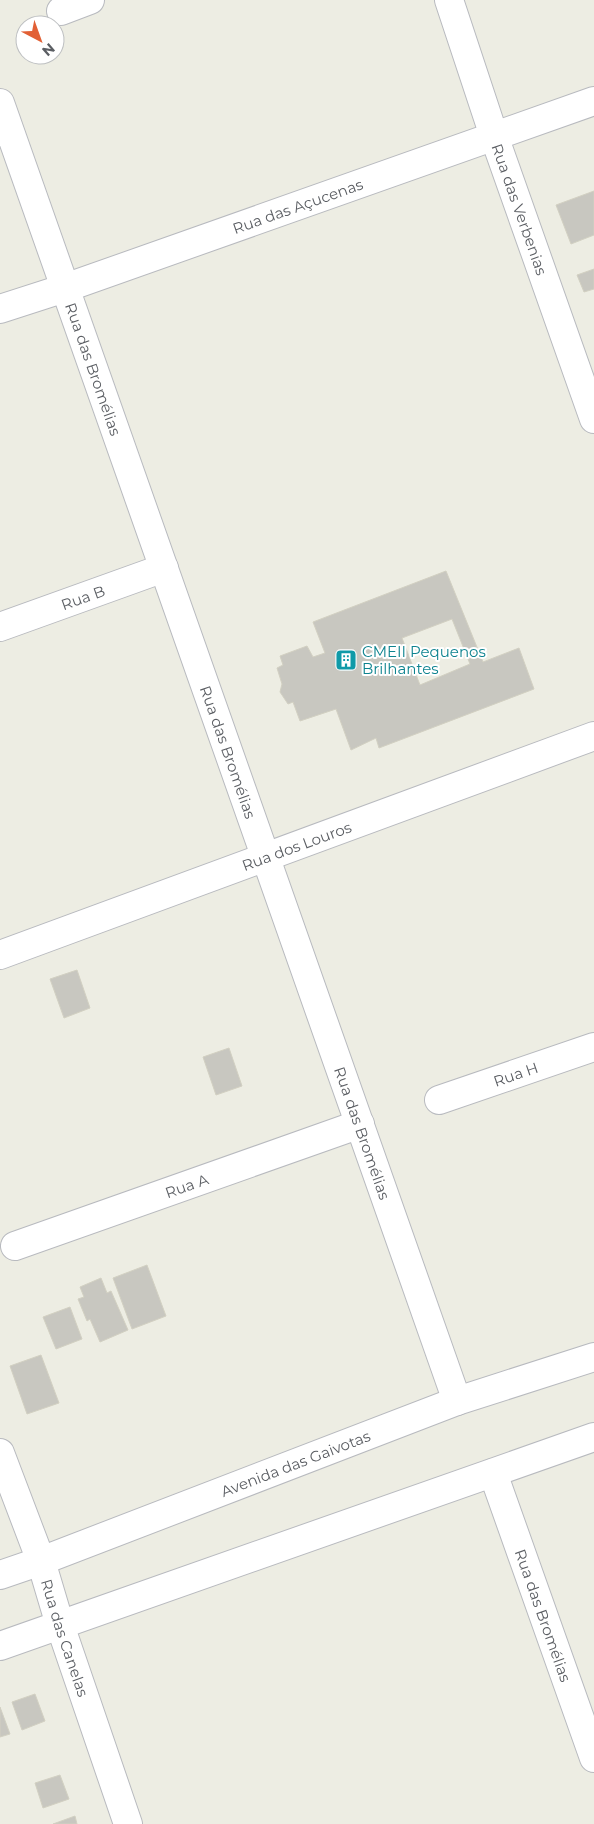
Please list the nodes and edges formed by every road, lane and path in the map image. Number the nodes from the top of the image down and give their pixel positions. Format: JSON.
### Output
{"nodes":[{"id":1,"x":90,"y":0,"type":"edge"},
{"id":2,"x":449,"y":0,"type":"edge"},
{"id":3,"x":61,"y":11,"type":"dead end"},
{"id":4,"x":594,"y":101,"type":"edge"},
{"id":5,"x":0,"y":103,"type":"edge"},
{"id":6,"x":494,"y":136,"type":"junction"},
{"id":7,"x":65,"y":288,"type":"junction"},
{"id":8,"x":0,"y":309,"type":"edge"},
{"id":9,"x":594,"y":419,"type":"edge"},
{"id":10,"x":164,"y":568,"type":"junction"},
{"id":11,"x":0,"y":627,"type":"edge"},
{"id":12,"x":594,"y":736,"type":"edge"},
{"id":13,"x":266,"y":858,"type":"junction"},
{"id":14,"x":0,"y":955,"type":"edge"},
{"id":15,"x":594,"y":1047,"type":"edge"},
{"id":16,"x":439,"y":1100,"type":"dead end"},
{"id":17,"x":360,"y":1124,"type":"junction"},
{"id":18,"x":15,"y":1246,"type":"dead end"},
{"id":19,"x":594,"y":1357,"type":"edge"},
{"id":20,"x":457,"y":1401,"type":"junction"},
{"id":21,"x":594,"y":1437,"type":"edge"},
{"id":22,"x":0,"y":1452,"type":"edge"},
{"id":23,"x":493,"y":1473,"type":"junction"},
{"id":24,"x":41,"y":1561,"type":"junction"},
{"id":25,"x":0,"y":1575,"type":"edge"},
{"id":26,"x":60,"y":1625,"type":"junction"},
{"id":27,"x":0,"y":1646,"type":"edge"},
{"id":28,"x":593,"y":1753,"type":"edge"},
{"id":29,"x":128,"y":1824,"type":"edge"}],
"edges":[{"from":1,"to":3,"type":"street"},
{"from":2,"to":6,"type":"street","name":"Rua das Verbenias"},
{"from":4,"to":6,"type":"street","name":"Rua das Açucenas"},
{"from":5,"to":7,"type":"street","name":"Rua das Bromélias"},
{"from":6,"to":7,"type":"street","name":"Rua das Açucenas"},
{"from":6,"to":9,"type":"street","name":"Rua das Verbenias"},
{"from":7,"to":8,"type":"street","name":"Rua das Açucenas"},
{"from":7,"to":10,"type":"street","name":"Rua das Bromélias"},
{"from":10,"to":11,"type":"street","name":"Rua B"},
{"from":10,"to":13,"type":"street","name":"Rua das Bromélias"},
{"from":12,"to":13,"type":"street","name":"Rua dos Louros"},
{"from":13,"to":14,"type":"street","name":"Rua dos Louros"},
{"from":13,"to":17,"type":"street","name":"Rua das Bromélias"},
{"from":15,"to":16,"type":"street","name":"Rua H"},
{"from":17,"to":18,"type":"street","name":"Rua A"},
{"from":17,"to":20,"type":"street","name":"Rua das Bromélias"},
{"from":19,"to":20,"type":"street","name":"Avenida das Gaivotas"},
{"from":20,"to":24,"type":"street","name":"Avenida das Gaivotas"},
{"from":21,"to":23,"type":"street"},
{"from":22,"to":24,"type":"street","name":"Rua das Canelas"},
{"from":23,"to":26,"type":"street"},
{"from":23,"to":28,"type":"street","name":"Rua das Bromélias"},
{"from":24,"to":25,"type":"street","name":"Avenida das Gaivotas"},
{"from":24,"to":26,"type":"street","name":"Rua das Canelas"},
{"from":26,"to":27,"type":"street"},
{"from":26,"to":29,"type":"street","name":"Rua das Canelas"}]}
